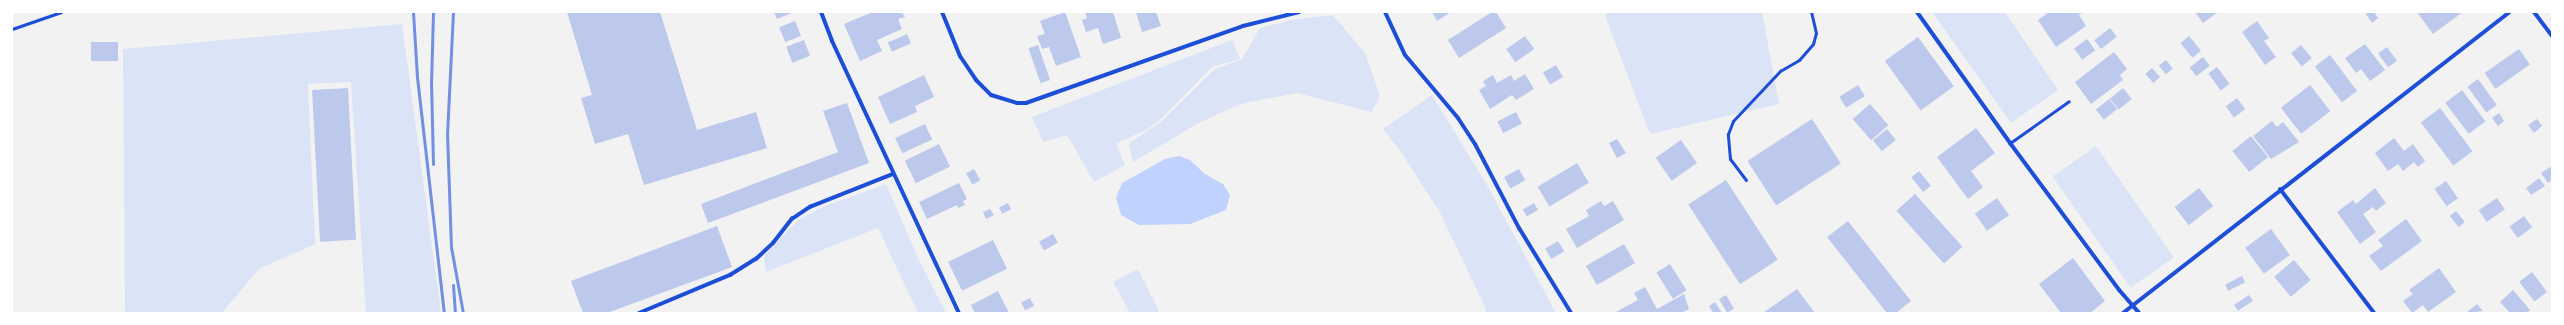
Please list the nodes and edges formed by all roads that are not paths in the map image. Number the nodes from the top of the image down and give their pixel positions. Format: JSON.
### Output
{"nodes":[{"id":1,"x":60,"y":12,"type":"edge"},
{"id":2,"x":821,"y":12,"type":"edge"},
{"id":3,"x":942,"y":12,"type":"edge"},
{"id":4,"x":1299,"y":12,"type":"edge"},
{"id":5,"x":1385,"y":12,"type":"edge"},
{"id":6,"x":1812,"y":12,"type":"edge"},
{"id":7,"x":1917,"y":12,"type":"edge"},
{"id":8,"x":2510,"y":12,"type":"edge"},
{"id":9,"x":2534,"y":12,"type":"edge"},
{"id":10,"x":12,"y":29,"type":"edge"},
{"id":11,"x":2552,"y":36,"type":"edge"},
{"id":12,"x":2069,"y":101,"type":"dead end"},
{"id":13,"x":2010,"y":142,"type":"junction"},
{"id":14,"x":894,"y":174,"type":"junction"},
{"id":15,"x":1746,"y":180,"type":"dead end"},
{"id":16,"x":2280,"y":189,"type":"junction"},
{"id":17,"x":2133,"y":305,"type":"junction"},
{"id":18,"x":639,"y":313,"type":"edge"},
{"id":19,"x":959,"y":313,"type":"edge"},
{"id":20,"x":1571,"y":313,"type":"edge"},
{"id":21,"x":2123,"y":313,"type":"edge"},
{"id":22,"x":2139,"y":313,"type":"edge"},
{"id":23,"x":2374,"y":313,"type":"edge"}],
"edges":[{"from":1,"to":10,"type":"lane"},
{"from":2,"to":14,"type":"street"},
{"from":3,"to":4,"type":"street"},
{"from":5,"to":20,"type":"street"},
{"from":6,"to":15,"type":"lane"},
{"from":7,"to":13,"type":"street"},
{"from":8,"to":16,"type":"street"},
{"from":9,"to":11,"type":"street"},
{"from":12,"to":13,"type":"lane"},
{"from":13,"to":17,"type":"street"},
{"from":14,"to":18,"type":"street"},
{"from":14,"to":19,"type":"street"},
{"from":16,"to":17,"type":"street"},
{"from":16,"to":23,"type":"street"},
{"from":17,"to":21,"type":"street"},
{"from":17,"to":22,"type":"street"}]}
